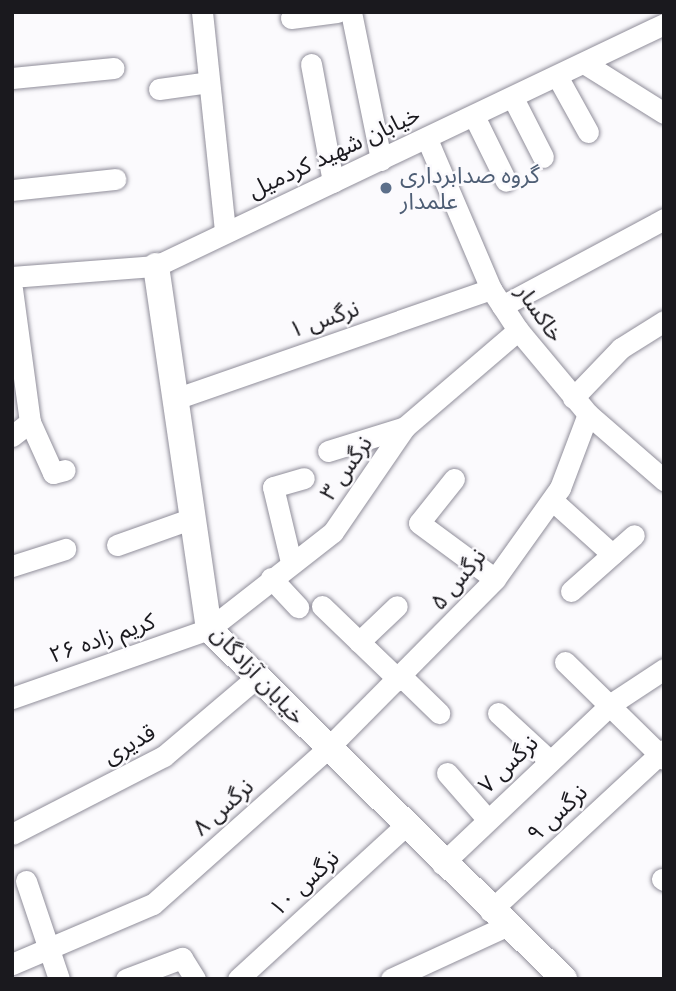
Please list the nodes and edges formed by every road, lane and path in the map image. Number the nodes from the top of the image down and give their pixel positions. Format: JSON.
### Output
{"nodes":[{"id":1,"x":202,"y":12,"type":"edge"},
{"id":2,"x":337,"y":12,"type":"edge"},
{"id":3,"x":351,"y":12,"type":"edge"},
{"id":4,"x":291,"y":18,"type":"dead end"},
{"id":5,"x":664,"y":24,"type":"edge"},
{"id":6,"x":584,"y":63,"type":"junction"},
{"id":7,"x":311,"y":64,"type":"dead end"},
{"id":8,"x":114,"y":68,"type":"dead end"},
{"id":9,"x":557,"y":76,"type":"junction"},
{"id":10,"x":12,"y":78,"type":"edge"},
{"id":11,"x":209,"y":82,"type":"junction"},
{"id":12,"x":159,"y":89,"type":"dead end"},
{"id":13,"x":513,"y":98,"type":"junction"},
{"id":14,"x":664,"y":113,"type":"edge"},
{"id":15,"x":474,"y":116,"type":"junction"},
{"id":16,"x":588,"y":132,"type":"dead end"},
{"id":17,"x":427,"y":139,"type":"junction"},
{"id":18,"x":543,"y":157,"type":"dead end"},
{"id":19,"x":381,"y":160,"type":"junction"},
{"id":20,"x":115,"y":179,"type":"dead end"},
{"id":21,"x":506,"y":181,"type":"dead end"},
{"id":22,"x":333,"y":182,"type":"junction"},
{"id":23,"x":12,"y":190,"type":"edge"},
{"id":24,"x":664,"y":219,"type":"edge"},
{"id":25,"x":225,"y":231,"type":"junction"},
{"id":26,"x":156,"y":266,"type":"junction"},
{"id":27,"x":12,"y":278,"type":"edge"},
{"id":28,"x":12,"y":289,"type":"edge"},
{"id":29,"x":496,"y":297,"type":"junction"},
{"id":30,"x":664,"y":321,"type":"edge"},
{"id":31,"x":518,"y":330,"type":"junction"},
{"id":32,"x":18,"y":377,"type":"edge"},
{"id":33,"x":573,"y":398,"type":"junction"},
{"id":34,"x":175,"y":400,"type":"junction"},
{"id":35,"x":588,"y":414,"type":"junction"},
{"id":36,"x":30,"y":422,"type":"junction"},
{"id":37,"x":405,"y":427,"type":"junction"},
{"id":38,"x":12,"y":436,"type":"edge"},
{"id":39,"x":328,"y":452,"type":"dead end"},
{"id":40,"x":59,"y":472,"type":"dead end"},
{"id":41,"x":304,"y":478,"type":"dead end"},
{"id":42,"x":454,"y":479,"type":"dead end"},
{"id":43,"x":664,"y":480,"type":"edge"},
{"id":44,"x":552,"y":500,"type":"junction"},
{"id":45,"x":192,"y":518,"type":"junction"},
{"id":46,"x":634,"y":535,"type":"dead end"},
{"id":47,"x":117,"y":545,"type":"dead end"},
{"id":48,"x":65,"y":549,"type":"dead end"},
{"id":49,"x":612,"y":555,"type":"junction"},
{"id":50,"x":291,"y":562,"type":"junction"},
{"id":51,"x":12,"y":566,"type":"edge"},
{"id":52,"x":271,"y":578,"type":"junction"},
{"id":53,"x":495,"y":579,"type":"junction"},
{"id":54,"x":571,"y":591,"type":"dead end"},
{"id":55,"x":322,"y":606,"type":"dead end"},
{"id":56,"x":397,"y":606,"type":"dead end"},
{"id":57,"x":298,"y":607,"type":"dead end"},
{"id":58,"x":209,"y":629,"type":"junction"},
{"id":59,"x":359,"y":642,"type":"junction"},
{"id":60,"x":565,"y":662,"type":"dead end"},
{"id":61,"x":664,"y":669,"type":"edge"},
{"id":62,"x":257,"y":677,"type":"junction"},
{"id":63,"x":401,"y":679,"type":"junction"},
{"id":64,"x":12,"y":698,"type":"edge"},
{"id":65,"x":611,"y":704,"type":"junction"},
{"id":66,"x":439,"y":713,"type":"dead end"},
{"id":67,"x":498,"y":713,"type":"dead end"},
{"id":68,"x":327,"y":749,"type":"junction"},
{"id":69,"x":662,"y":754,"type":"edge"},
{"id":70,"x":549,"y":761,"type":"junction"},
{"id":71,"x":447,"y":773,"type":"dead end"},
{"id":72,"x":488,"y":820,"type":"junction"},
{"id":73,"x":405,"y":826,"type":"junction"},
{"id":74,"x":12,"y":834,"type":"edge"},
{"id":75,"x":442,"y":864,"type":"junction"},
{"id":76,"x":26,"y":881,"type":"dead end"},
{"id":77,"x":498,"y":918,"type":"junction"},
{"id":78,"x":51,"y":948,"type":"junction"},
{"id":79,"x":21,"y":968,"type":"edge"},
{"id":80,"x":59,"y":979,"type":"edge"},
{"id":81,"x":126,"y":979,"type":"edge"},
{"id":82,"x":195,"y":979,"type":"edge"},
{"id":83,"x":238,"y":979,"type":"edge"},
{"id":84,"x":391,"y":979,"type":"edge"},
{"id":85,"x":564,"y":979,"type":"edge"}],
"edges":[{"from":1,"to":11,"type":"street"},
{"from":2,"to":4,"type":"street"},
{"from":3,"to":19,"type":"street"},
{"from":5,"to":6,"type":"street","name":"خیابان شهید کردمیل"},
{"from":6,"to":9,"type":"street","name":"خیابان شهید کردمیل"},
{"from":6,"to":14,"type":"street"},
{"from":7,"to":22,"type":"street"},
{"from":8,"to":10,"type":"street"},
{"from":9,"to":13,"type":"street","name":"خیابان شهید کردمیل"},
{"from":9,"to":16,"type":"street"},
{"from":11,"to":12,"type":"street"},
{"from":11,"to":25,"type":"street"},
{"from":13,"to":15,"type":"street","name":"خیابان شهید کردمیل"},
{"from":13,"to":18,"type":"street"},
{"from":15,"to":17,"type":"street","name":"خیابان شهید کردمیل"},
{"from":15,"to":21,"type":"street"},
{"from":17,"to":19,"type":"street","name":"خیابان شهید کردمیل"},
{"from":17,"to":29,"type":"street","name":"خاکسار"},
{"from":19,"to":22,"type":"street","name":"خیابان شهید کردمیل"},
{"from":20,"to":23,"type":"street"},
{"from":22,"to":25,"type":"street","name":"خیابان شهید کردمیل"},
{"from":24,"to":29,"type":"street","name":"نرگس ۱"},
{"from":25,"to":26,"type":"street","name":"خیابان شهید کردمیل"},
{"from":26,"to":27,"type":"street","name":"خیابان شهید کردمیل"},
{"from":26,"to":34,"type":"main road","name":"خیابان آزادگان"},
{"from":28,"to":32,"type":"street"},
{"from":29,"to":31,"type":"street","name":"خاکسار"},
{"from":29,"to":34,"type":"street","name":"نرگس ۱"},
{"from":30,"to":33,"type":"street"},
{"from":31,"to":33,"type":"street","name":"خاکسار"},
{"from":31,"to":37,"type":"street","name":"نرگس ۳"},
{"from":32,"to":36,"type":"street"},
{"from":33,"to":35,"type":"street","name":"خاکسار"},
{"from":34,"to":45,"type":"main road","name":"خیابان آزادگان"},
{"from":35,"to":43,"type":"street","name":"خاکسار"},
{"from":35,"to":44,"type":"street","name":"نرگس ۵"},
{"from":36,"to":38,"type":"street"},
{"from":36,"to":40,"type":"street"},
{"from":37,"to":39,"type":"street"},
{"from":37,"to":50,"type":"street","name":"نرگس ۳"},
{"from":41,"to":50,"type":"street"},
{"from":42,"to":53,"type":"street"},
{"from":44,"to":49,"type":"street"},
{"from":44,"to":53,"type":"street","name":"نرگس ۵"},
{"from":45,"to":47,"type":"street"},
{"from":45,"to":58,"type":"main road","name":"خیابان آزادگان"},
{"from":46,"to":49,"type":"street"},
{"from":48,"to":51,"type":"street"},
{"from":49,"to":54,"type":"street"},
{"from":50,"to":52,"type":"street","name":"نرگس ۳"},
{"from":52,"to":57,"type":"street"},
{"from":52,"to":58,"type":"street","name":"نرگس ۳"},
{"from":53,"to":63,"type":"street","name":"نرگس ۵"},
{"from":55,"to":59,"type":"street"},
{"from":56,"to":59,"type":"street"},
{"from":58,"to":62,"type":"main road","name":"خیابان آزادگان"},
{"from":58,"to":64,"type":"street","name":"کریم زاده ۲۶"},
{"from":59,"to":63,"type":"street"},
{"from":60,"to":65,"type":"street"},
{"from":61,"to":65,"type":"street","name":"نرگس ۷"},
{"from":62,"to":68,"type":"main road","name":"خیابان آزادگان"},
{"from":62,"to":74,"type":"street","name":"قدیری"},
{"from":63,"to":66,"type":"street"},
{"from":63,"to":68,"type":"street","name":"نرگس ۵"},
{"from":65,"to":69,"type":"street"},
{"from":65,"to":70,"type":"street","name":"نرگس ۷"},
{"from":67,"to":70,"type":"street"},
{"from":68,"to":73,"type":"main road","name":"خیابان آزادگان"},
{"from":68,"to":78,"type":"street","name":"نرگس ۸"},
{"from":69,"to":77,"type":"street","name":"نرگس ۹"},
{"from":70,"to":72,"type":"street","name":"نرگس ۷"},
{"from":71,"to":72,"type":"street"},
{"from":72,"to":75,"type":"street","name":"نرگس ۷"},
{"from":73,"to":75,"type":"main road","name":"خیابان آزادگان"},
{"from":73,"to":83,"type":"street","name":"نرگس ۱۰"},
{"from":75,"to":77,"type":"main road","name":"خیابان آزادگان"},
{"from":76,"to":78,"type":"street"},
{"from":77,"to":84,"type":"street","name":"نرگس ۹"},
{"from":77,"to":85,"type":"main road","name":"خیابان آزادگان"},
{"from":78,"to":79,"type":"street","name":"نرگس ۸"},
{"from":78,"to":80,"type":"street"},
{"from":81,"to":82,"type":"street"}]}
